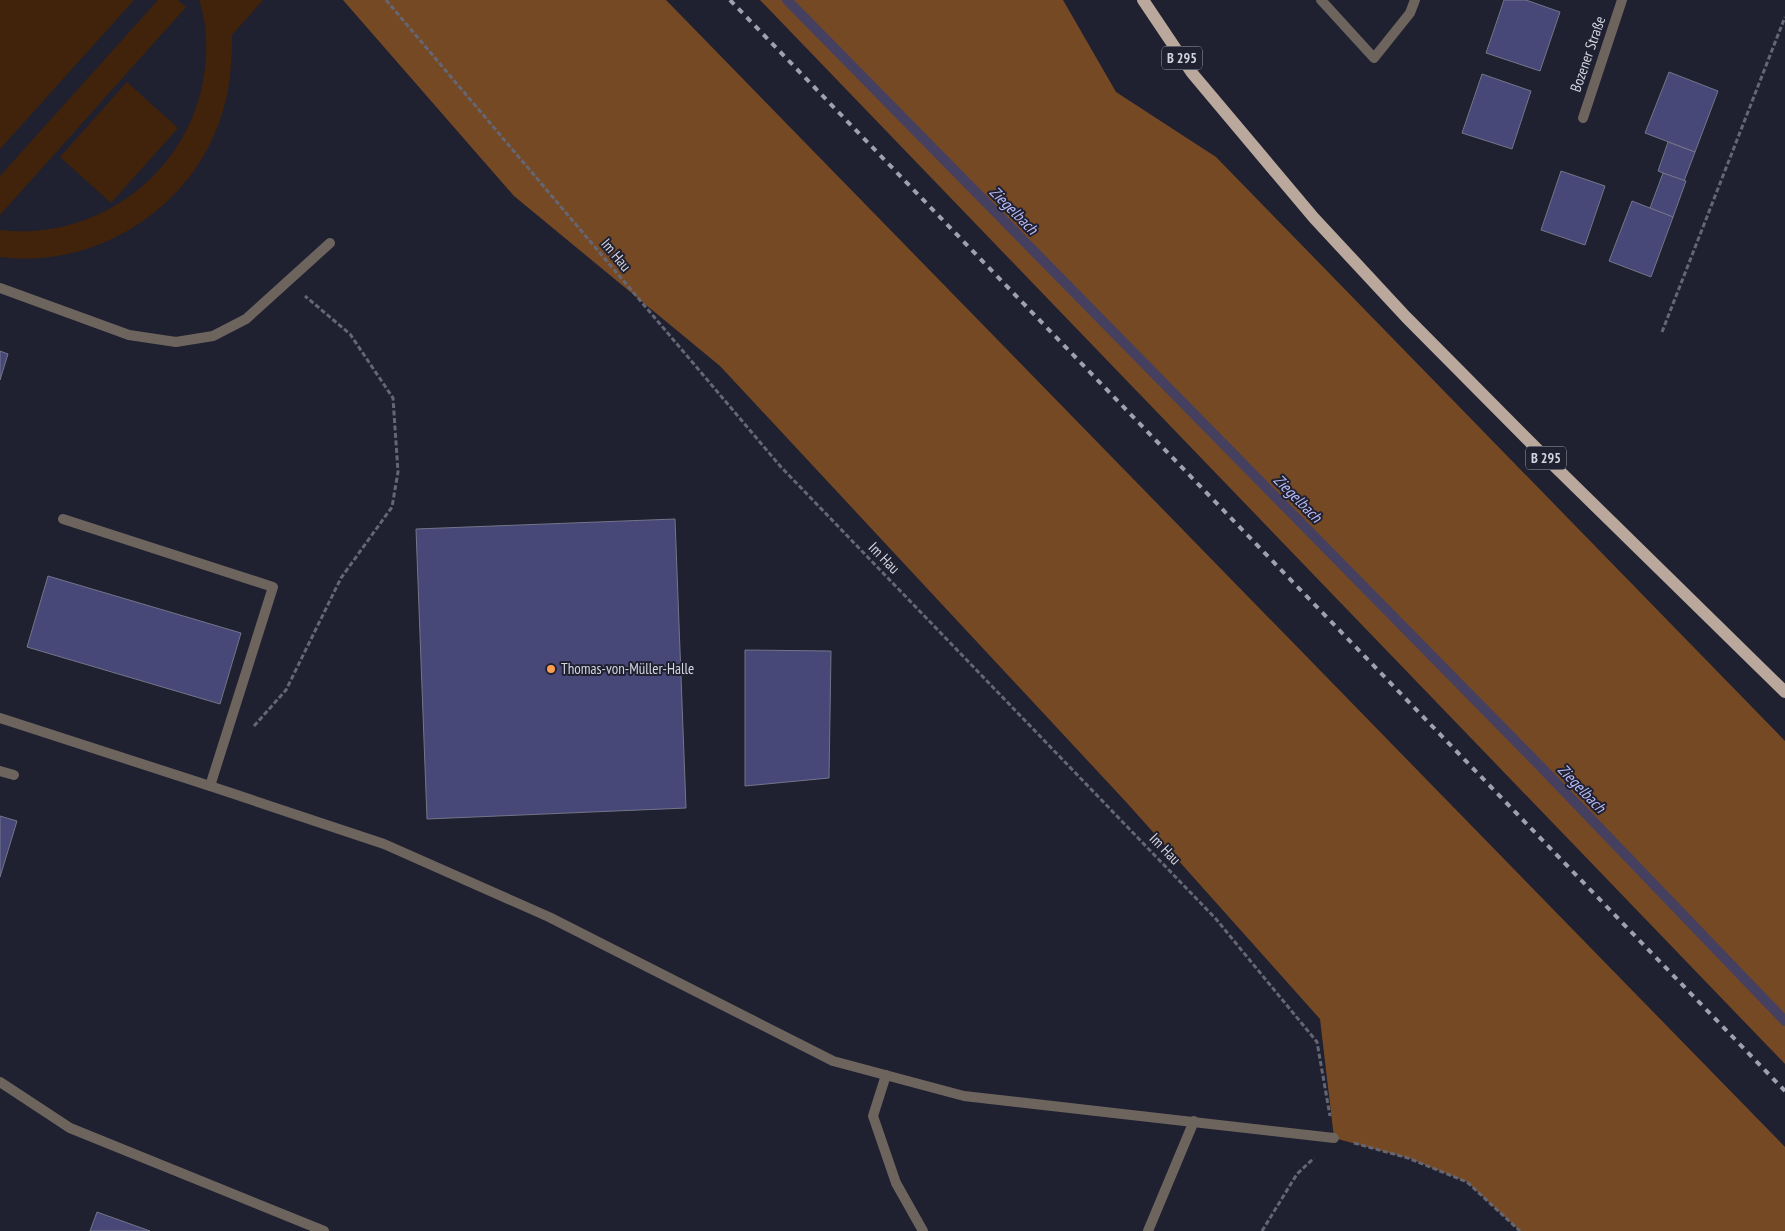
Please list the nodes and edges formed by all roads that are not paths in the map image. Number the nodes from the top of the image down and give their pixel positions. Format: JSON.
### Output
{"nodes":[{"id":1,"x":1143,"y":0,"type":"edge"},
{"id":2,"x":1321,"y":0,"type":"edge"},
{"id":3,"x":1415,"y":0,"type":"edge"},
{"id":4,"x":1622,"y":0,"type":"edge"},
{"id":5,"x":1583,"y":118,"type":"dead end"},
{"id":6,"x":330,"y":243,"type":"dead end"},
{"id":7,"x":0,"y":288,"type":"edge"},
{"id":8,"x":63,"y":519,"type":"dead end"},
{"id":9,"x":1785,"y":692,"type":"edge"},
{"id":10,"x":0,"y":718,"type":"edge"},
{"id":11,"x":0,"y":772,"type":"edge"},
{"id":12,"x":14,"y":775,"type":"dead end"},
{"id":13,"x":210,"y":786,"type":"junction"},
{"id":14,"x":886,"y":1075,"type":"junction"},
{"id":15,"x":0,"y":1082,"type":"edge"},
{"id":16,"x":1194,"y":1122,"type":"junction"},
{"id":17,"x":1334,"y":1138,"type":"road end"},
{"id":18,"x":324,"y":1231,"type":"edge"},
{"id":19,"x":923,"y":1231,"type":"edge"},
{"id":20,"x":1148,"y":1231,"type":"edge"}],
"edges":[{"from":1,"to":9,"type":"main road","number":"B 295"},
{"from":2,"to":3,"type":"street"},
{"from":4,"to":5,"type":"street","name":"Bozener Straße"},
{"from":6,"to":7,"type":"street"},
{"from":8,"to":13,"type":"street"},
{"from":10,"to":13,"type":"street"},
{"from":11,"to":12,"type":"street"},
{"from":13,"to":14,"type":"street"},
{"from":14,"to":16,"type":"street"},
{"from":14,"to":19,"type":"street"},
{"from":15,"to":18,"type":"street"},
{"from":16,"to":17,"type":"street"},
{"from":16,"to":20,"type":"street"}]}
